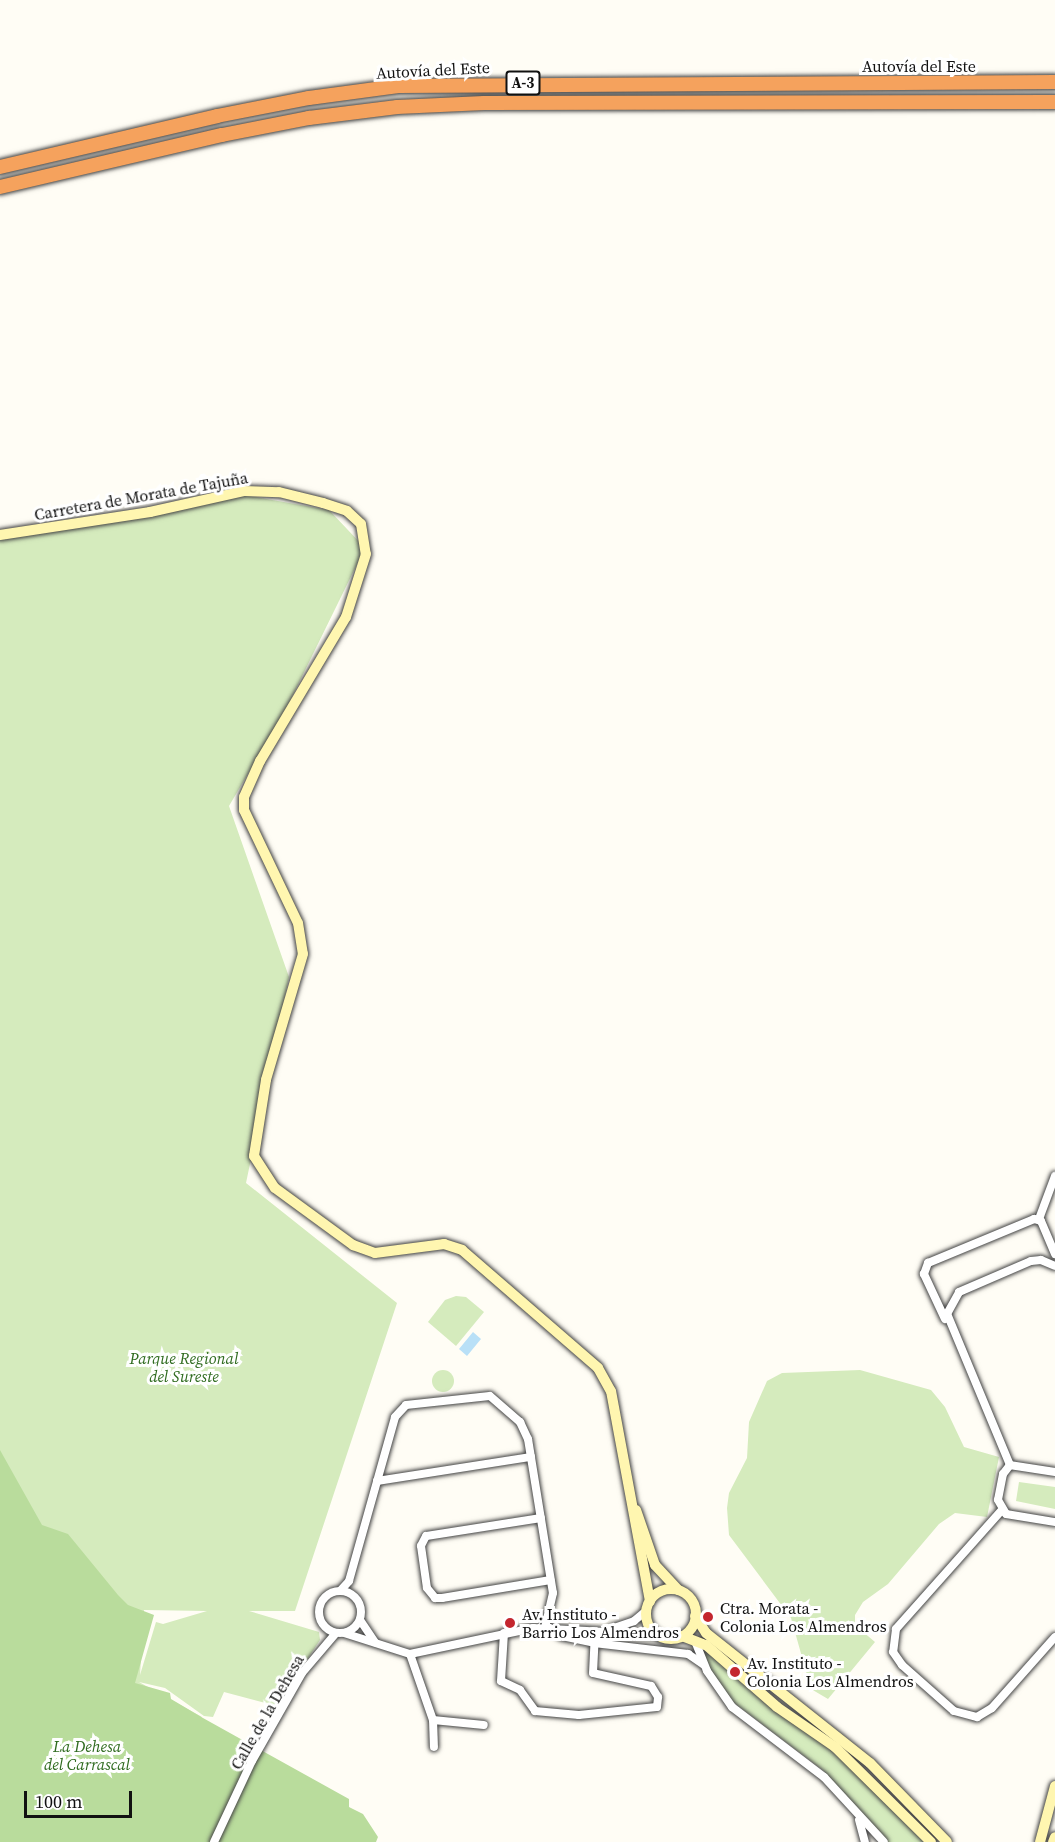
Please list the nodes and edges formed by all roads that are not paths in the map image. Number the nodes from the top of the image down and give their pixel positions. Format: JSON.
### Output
{"nodes":[{"id":1,"x":1055,"y":82,"type":"edge"},
{"id":2,"x":1055,"y":102,"type":"edge"},
{"id":3,"x":0,"y":166,"type":"edge"},
{"id":4,"x":0,"y":187,"type":"edge"},
{"id":5,"x":0,"y":535,"type":"edge"},
{"id":6,"x":1055,"y":1176,"type":"edge"},
{"id":7,"x":1039,"y":1219,"type":"junction"},
{"id":8,"x":1055,"y":1254,"type":"edge"},
{"id":9,"x":1055,"y":1266,"type":"edge"},
{"id":10,"x":948,"y":1323,"type":"junction"},
{"id":11,"x":531,"y":1457,"type":"junction"},
{"id":12,"x":1010,"y":1465,"type":"junction"},
{"id":13,"x":624,"y":1467,"type":"junction"},
{"id":14,"x":1055,"y":1472,"type":"edge"},
{"id":15,"x":377,"y":1481,"type":"junction"},
{"id":16,"x":1001,"y":1511,"type":"junction"},
{"id":17,"x":541,"y":1518,"type":"junction"},
{"id":18,"x":1055,"y":1522,"type":"edge"},
{"id":19,"x":551,"y":1580,"type":"junction"},
{"id":20,"x":341,"y":1590,"type":"junction"},
{"id":21,"x":678,"y":1590,"type":"junction"},
{"id":22,"x":648,"y":1606,"type":"junction"},
{"id":23,"x":695,"y":1616,"type":"junction"},
{"id":24,"x":360,"y":1620,"type":"junction"},
{"id":25,"x":548,"y":1628,"type":"junction"},
{"id":26,"x":595,"y":1632,"type":"junction"},
{"id":27,"x":340,"y":1633,"type":"junction"},
{"id":28,"x":504,"y":1633,"type":"junction"},
{"id":29,"x":658,"y":1635,"type":"junction"},
{"id":30,"x":682,"y":1636,"type":"junction"},
{"id":31,"x":1055,"y":1637,"type":"edge"},
{"id":32,"x":695,"y":1641,"type":"junction"},
{"id":33,"x":594,"y":1643,"type":"junction"},
{"id":34,"x":381,"y":1646,"type":"junction"},
{"id":35,"x":410,"y":1654,"type":"junction"},
{"id":36,"x":703,"y":1664,"type":"junction"},
{"id":37,"x":433,"y":1720,"type":"junction"},
{"id":38,"x":484,"y":1725,"type":"dead end"},
{"id":39,"x":434,"y":1747,"type":"dead end"},
{"id":40,"x":1055,"y":1786,"type":"edge"},
{"id":41,"x":859,"y":1820,"type":"junction"},
{"id":42,"x":1055,"y":1837,"type":"edge"},
{"id":43,"x":214,"y":1842,"type":"edge"},
{"id":44,"x":866,"y":1842,"type":"edge"},
{"id":45,"x":884,"y":1842,"type":"edge"},
{"id":46,"x":931,"y":1842,"type":"edge"},
{"id":47,"x":947,"y":1842,"type":"edge"},
{"id":48,"x":1040,"y":1842,"type":"edge"},
{"id":49,"x":1053,"y":1842,"type":"edge"}],
"edges":[{"from":1,"to":3,"type":"highway","name":"Autovía del Este","number":"A-3"},
{"from":2,"to":4,"type":"highway","number":"A-3"},
{"from":5,"to":13,"type":"main road","name":"Carretera de Morata de Tajuña"},
{"from":6,"to":7,"type":"street"},
{"from":7,"to":8,"type":"street"},
{"from":7,"to":10,"type":"street"},
{"from":9,"to":10,"type":"street"},
{"from":10,"to":12,"type":"street"},
{"from":11,"to":15,"type":"street"},
{"from":11,"to":15,"type":"street"},
{"from":11,"to":17,"type":"street"},
{"from":12,"to":14,"type":"street"},
{"from":12,"to":16,"type":"street"},
{"from":13,"to":21,"type":"main road","name":"Carretera de Morata de Tajuña"},
{"from":13,"to":22,"type":"main road","name":"Carretera de Morata de Tajuña"},
{"from":15,"to":20,"type":"street"},
{"from":16,"to":18,"type":"street"},
{"from":16,"to":31,"type":"street"},
{"from":17,"to":19,"type":"street"},
{"from":17,"to":19,"type":"street"},
{"from":19,"to":25,"type":"street"},
{"from":20,"to":24,"type":"street"},
{"from":20,"to":27,"type":"street"},
{"from":21,"to":22,"type":"main road"},
{"from":21,"to":23,"type":"main road"},
{"from":22,"to":26,"type":"street"},
{"from":22,"to":29,"type":"main road"},
{"from":23,"to":30,"type":"main road"},
{"from":23,"to":47,"type":"main road"},
{"from":24,"to":27,"type":"street"},
{"from":24,"to":34,"type":"street"},
{"from":25,"to":26,"type":"street"},
{"from":25,"to":28,"type":"street"},
{"from":25,"to":33,"type":"street"},
{"from":26,"to":29,"type":"street"},
{"from":26,"to":33,"type":"street"},
{"from":27,"to":34,"type":"street"},
{"from":27,"to":43,"type":"street","name":"Calle de la Dehesa"},
{"from":28,"to":33,"type":"street"},
{"from":28,"to":35,"type":"street"},
{"from":29,"to":30,"type":"main road"},
{"from":30,"to":32,"type":"main road"},
{"from":32,"to":36,"type":"street"},
{"from":32,"to":46,"type":"main road"},
{"from":33,"to":36,"type":"street"},
{"from":34,"to":35,"type":"street"},
{"from":35,"to":37,"type":"street"},
{"from":36,"to":41,"type":"street"},
{"from":37,"to":38,"type":"street"},
{"from":37,"to":39,"type":"street"},
{"from":40,"to":48,"type":"main road"},
{"from":41,"to":44,"type":"street"},
{"from":41,"to":45,"type":"street"},
{"from":42,"to":49,"type":"main road"}]}
